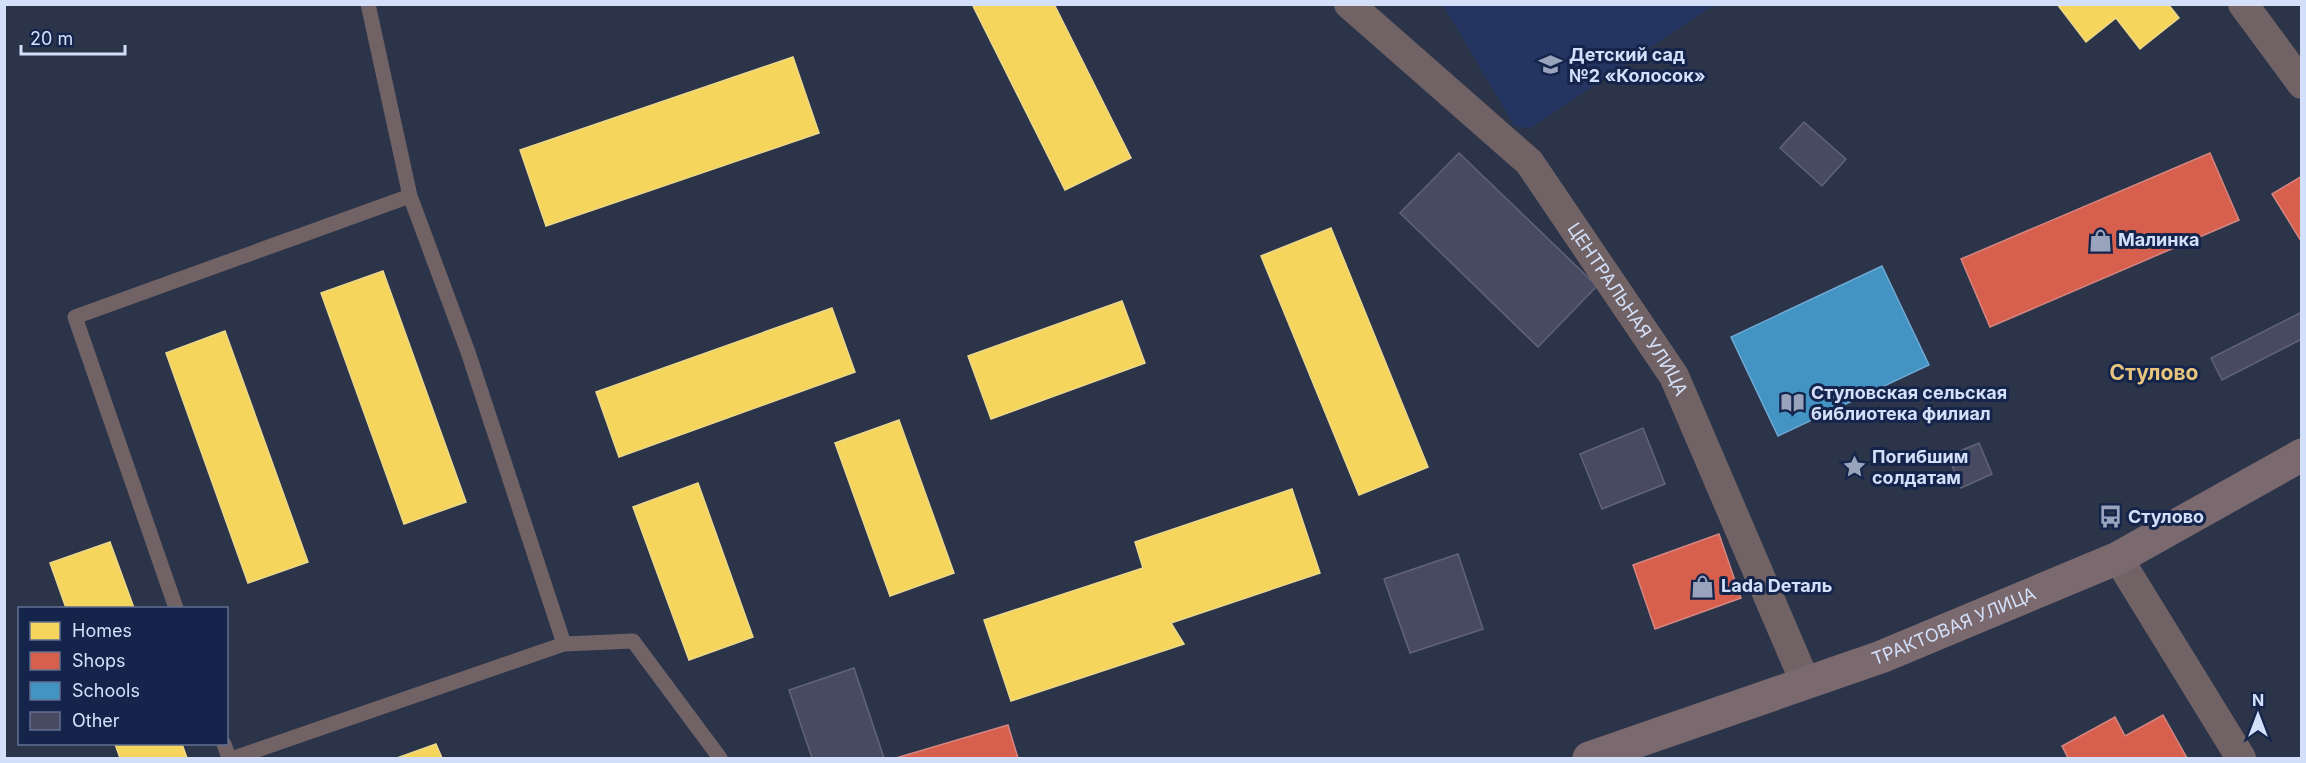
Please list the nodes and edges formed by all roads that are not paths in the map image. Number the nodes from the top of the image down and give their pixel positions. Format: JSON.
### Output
{"nodes":[{"id":1,"x":368,"y":4,"type":"edge"},
{"id":2,"x":1349,"y":4,"type":"edge"},
{"id":3,"x":2242,"y":4,"type":"edge"},
{"id":4,"x":2301,"y":84,"type":"edge"},
{"id":5,"x":410,"y":196,"type":"junction"},
{"id":6,"x":2301,"y":455,"type":"edge"},
{"id":7,"x":2118,"y":558,"type":"junction"},
{"id":8,"x":175,"y":607,"type":"edge"},
{"id":9,"x":564,"y":644,"type":"junction"},
{"id":10,"x":1806,"y":684,"type":"junction"},
{"id":11,"x":234,"y":759,"type":"edge"},
{"id":12,"x":720,"y":759,"type":"edge"},
{"id":13,"x":1589,"y":759,"type":"edge"},
{"id":14,"x":2241,"y":759,"type":"edge"}],
"edges":[{"from":1,"to":5,"type":"lane"},
{"from":2,"to":10,"type":"street","name":"ЦЕНТРАЛЬНАЯ УЛИЦА"},
{"from":3,"to":4,"type":"street"},
{"from":5,"to":8,"type":"lane"},
{"from":5,"to":9,"type":"lane"},
{"from":6,"to":7,"type":"highway","name":"ТРАКТОВАЯ УЛИЦА"},
{"from":7,"to":10,"type":"highway","name":"ТРАКТОВАЯ УЛИЦА"},
{"from":7,"to":14,"type":"street"},
{"from":9,"to":11,"type":"lane"},
{"from":9,"to":12,"type":"lane"},
{"from":10,"to":13,"type":"highway","name":"ТРАКТОВАЯ УЛИЦА"}]}
